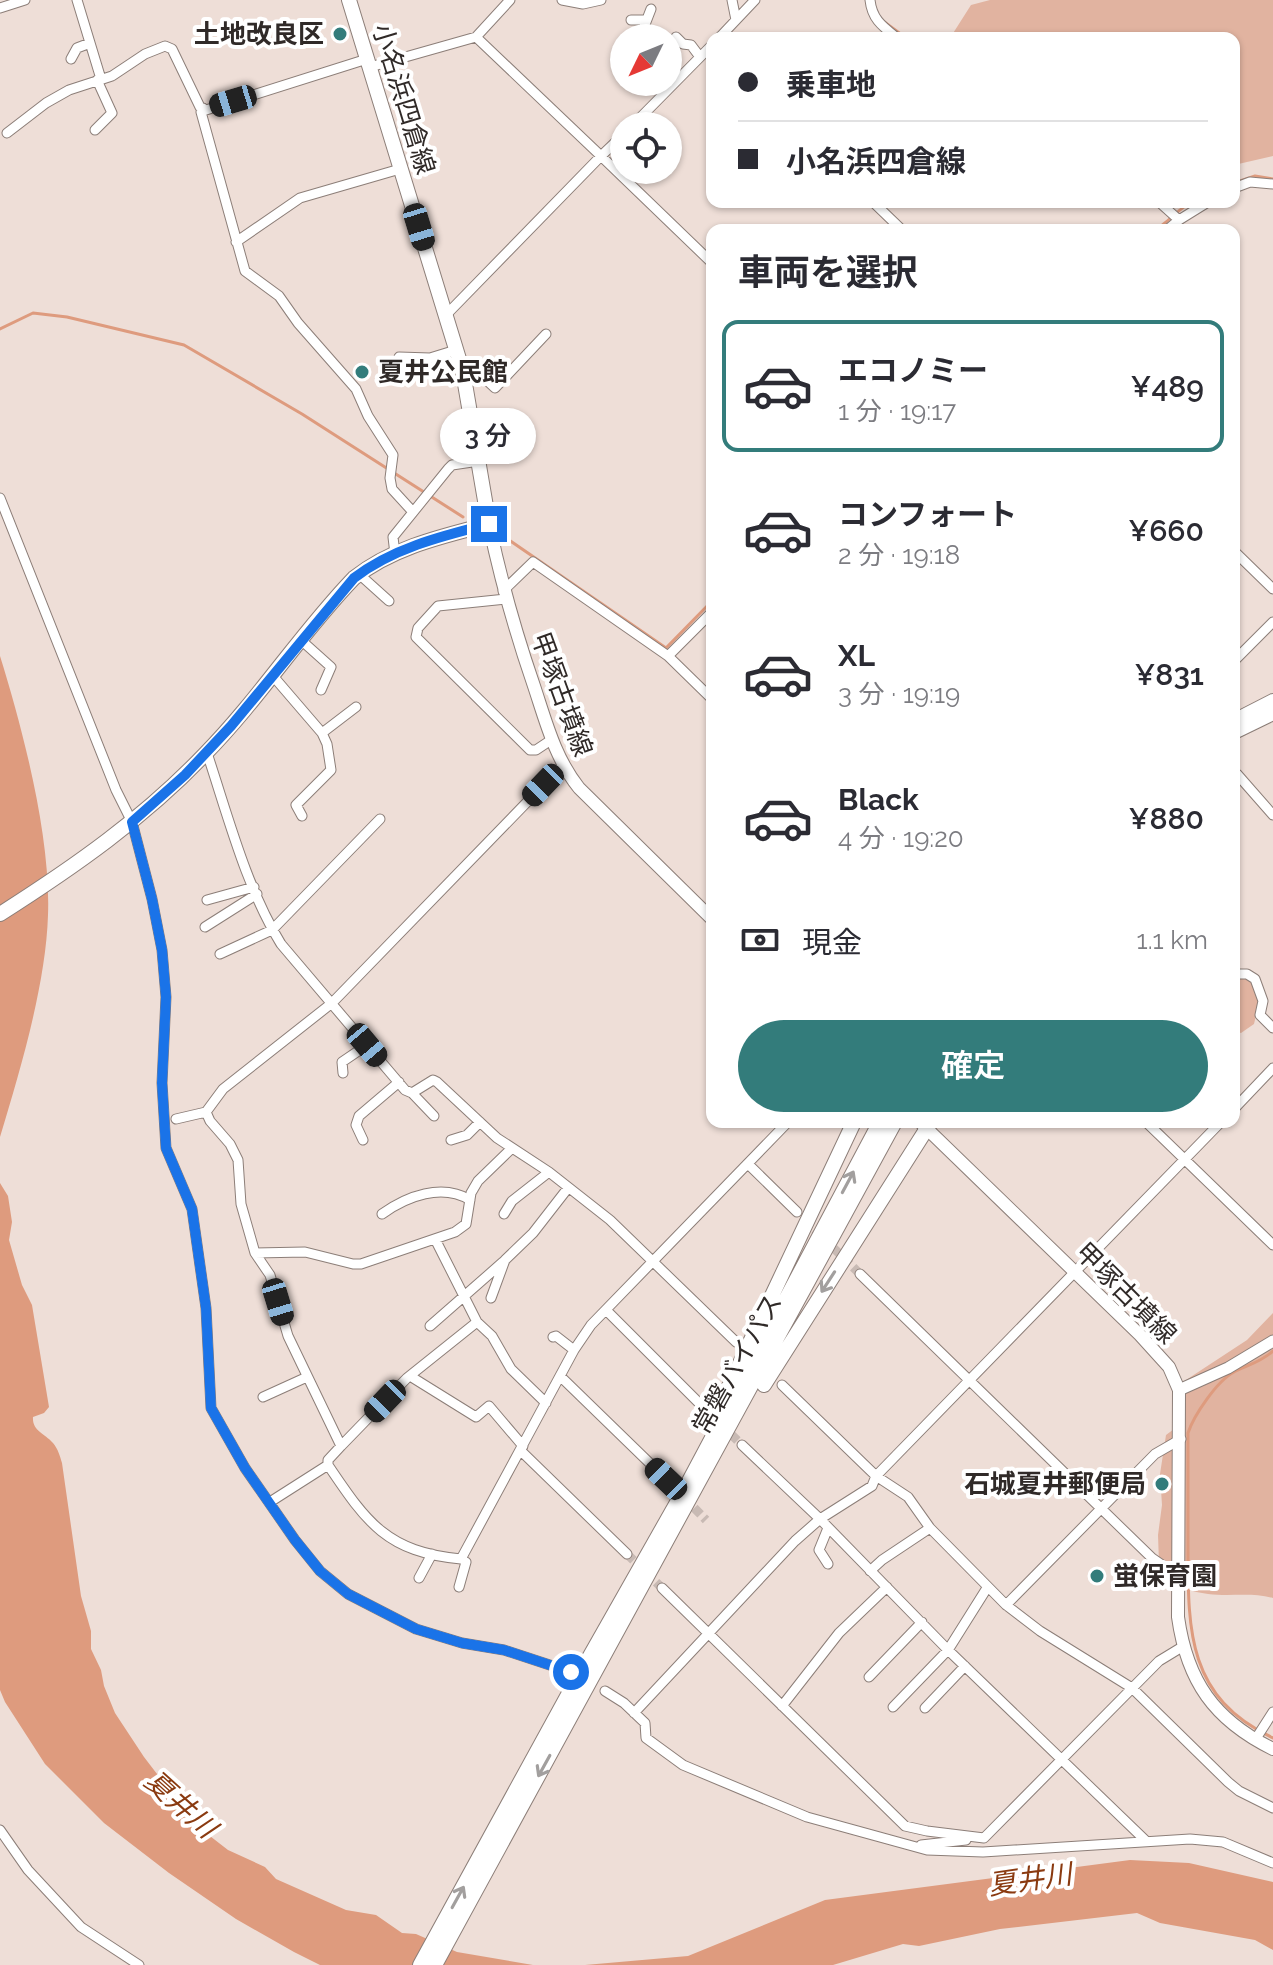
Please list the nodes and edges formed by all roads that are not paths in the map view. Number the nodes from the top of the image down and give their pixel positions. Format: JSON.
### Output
{"nodes":[{"id":1,"x":25,"y":0,"type":"edge"},
{"id":2,"x":77,"y":0,"type":"edge"},
{"id":3,"x":349,"y":0,"type":"edge"},
{"id":4,"x":510,"y":0,"type":"edge"},
{"id":5,"x":562,"y":0,"type":"edge"},
{"id":6,"x":601,"y":0,"type":"edge"},
{"id":7,"x":732,"y":0,"type":"edge"},
{"id":8,"x":755,"y":0,"type":"edge"},
{"id":9,"x":870,"y":0,"type":"edge"},
{"id":10,"x":0,"y":8,"type":"edge"},
{"id":11,"x":651,"y":9,"type":"dead end"},
{"id":12,"x":631,"y":20,"type":"dead end"},
{"id":13,"x":645,"y":20,"type":"junction"},
{"id":14,"x":736,"y":20,"type":"junction"},
{"id":15,"x":644,"y":24,"type":"edge"},
{"id":16,"x":725,"y":32,"type":"edge"},
{"id":17,"x":890,"y":32,"type":"edge"},
{"id":18,"x":476,"y":37,"type":"junction"},
{"id":19,"x":90,"y":43,"type":"junction"},
{"id":20,"x":682,"y":43,"type":"edge"},
{"id":21,"x":706,"y":51,"type":"edge"},
{"id":22,"x":700,"y":57,"type":"junction"},
{"id":23,"x":71,"y":59,"type":"dead end"},
{"id":24,"x":368,"y":63,"type":"junction"},
{"id":25,"x":682,"y":75,"type":"edge"},
{"id":26,"x":99,"y":79,"type":"junction"},
{"id":27,"x":661,"y":96,"type":"edge"},
{"id":28,"x":203,"y":108,"type":"junction"},
{"id":29,"x":646,"y":112,"type":"edge"},
{"id":30,"x":95,"y":130,"type":"dead end"},
{"id":31,"x":7,"y":133,"type":"dead end"},
{"id":32,"x":610,"y":147,"type":"edge"},
{"id":33,"x":601,"y":156,"type":"junction"},
{"id":34,"x":400,"y":169,"type":"junction"},
{"id":35,"x":1273,"y":184,"type":"edge"},
{"id":36,"x":1240,"y":186,"type":"edge"},
{"id":37,"x":879,"y":208,"type":"edge"},
{"id":38,"x":1166,"y":208,"type":"edge"},
{"id":39,"x":1194,"y":208,"type":"edge"},
{"id":40,"x":1175,"y":216,"type":"junction"},
{"id":41,"x":896,"y":224,"type":"edge"},
{"id":42,"x":1170,"y":224,"type":"edge"},
{"id":43,"x":236,"y":242,"type":"junction"},
{"id":44,"x":706,"y":257,"type":"edge"},
{"id":45,"x":446,"y":315,"type":"junction"},
{"id":46,"x":546,"y":334,"type":"dead end"},
{"id":47,"x":456,"y":350,"type":"junction"},
{"id":48,"x":399,"y":357,"type":"dead end"},
{"id":49,"x":463,"y":372,"type":"junction"},
{"id":50,"x":479,"y":461,"type":"junction"},
{"id":51,"x":0,"y":498,"type":"edge"},
{"id":52,"x":413,"y":512,"type":"junction"},
{"id":53,"x":489,"y":524,"type":"junction"},
{"id":54,"x":395,"y":554,"type":"junction"},
{"id":55,"x":1240,"y":557,"type":"edge"},
{"id":56,"x":359,"y":574,"type":"junction"},
{"id":57,"x":1273,"y":589,"type":"edge"},
{"id":58,"x":504,"y":595,"type":"junction"},
{"id":59,"x":389,"y":601,"type":"dead end"},
{"id":60,"x":706,"y":618,"type":"edge"},
{"id":61,"x":1273,"y":622,"type":"edge"},
{"id":62,"x":302,"y":641,"type":"junction"},
{"id":63,"x":1240,"y":655,"type":"edge"},
{"id":64,"x":668,"y":656,"type":"junction"},
{"id":65,"x":273,"y":676,"type":"junction"},
{"id":66,"x":321,"y":690,"type":"dead end"},
{"id":67,"x":706,"y":693,"type":"edge"},
{"id":68,"x":1273,"y":701,"type":"edge"},
{"id":69,"x":356,"y":707,"type":"dead end"},
{"id":70,"x":1273,"y":713,"type":"edge"},
{"id":71,"x":1240,"y":716,"type":"edge"},
{"id":72,"x":1240,"y":729,"type":"edge"},
{"id":73,"x":322,"y":733,"type":"junction"},
{"id":74,"x":551,"y":740,"type":"junction"},
{"id":75,"x":207,"y":753,"type":"junction"},
{"id":76,"x":563,"y":765,"type":"junction"},
{"id":77,"x":1240,"y":777,"type":"edge"},
{"id":78,"x":1273,"y":815,"type":"edge"},
{"id":79,"x":302,"y":816,"type":"dead end"},
{"id":80,"x":380,"y":819,"type":"dead end"},
{"id":81,"x":129,"y":825,"type":"junction"},
{"id":82,"x":255,"y":890,"type":"junction"},
{"id":83,"x":207,"y":900,"type":"dead end"},
{"id":84,"x":706,"y":913,"type":"edge"},
{"id":85,"x":0,"y":914,"type":"edge"},
{"id":86,"x":205,"y":927,"type":"dead end"},
{"id":87,"x":272,"y":930,"type":"junction"},
{"id":88,"x":220,"y":954,"type":"dead end"},
{"id":89,"x":1240,"y":974,"type":"edge"},
{"id":90,"x":332,"y":1003,"type":"junction"},
{"id":91,"x":1273,"y":1028,"type":"edge"},
{"id":92,"x":367,"y":1045,"type":"junction"},
{"id":93,"x":1273,"y":1068,"type":"edge"},
{"id":94,"x":343,"y":1073,"type":"dead end"},
{"id":95,"x":399,"y":1082,"type":"junction"},
{"id":96,"x":412,"y":1093,"type":"junction"},
{"id":97,"x":1240,"y":1103,"type":"edge"},
{"id":98,"x":206,"y":1112,"type":"junction"},
{"id":99,"x":434,"y":1116,"type":"dead end"},
{"id":100,"x":176,"y":1119,"type":"dead end"},
{"id":101,"x":480,"y":1122,"type":"junction"},
{"id":102,"x":782,"y":1128,"type":"edge"},
{"id":103,"x":851,"y":1128,"type":"edge"},
{"id":104,"x":887,"y":1128,"type":"edge"},
{"id":105,"x":887,"y":1128,"type":"edge"},
{"id":106,"x":924,"y":1128,"type":"edge"},
{"id":107,"x":930,"y":1128,"type":"edge"},
{"id":108,"x":1152,"y":1128,"type":"edge"},
{"id":109,"x":1215,"y":1128,"type":"edge"},
{"id":110,"x":363,"y":1140,"type":"dead end"},
{"id":111,"x":451,"y":1140,"type":"dead end"},
{"id":112,"x":511,"y":1149,"type":"junction"},
{"id":113,"x":1185,"y":1160,"type":"junction"},
{"id":114,"x":748,"y":1164,"type":"junction"},
{"id":115,"x":549,"y":1172,"type":"junction"},
{"id":116,"x":568,"y":1188,"type":"junction"},
{"id":117,"x":470,"y":1200,"type":"junction"},
{"id":118,"x":797,"y":1212,"type":"tunnel mouth"},
{"id":119,"x":382,"y":1214,"type":"dead end"},
{"id":120,"x":504,"y":1214,"type":"dead end"},
{"id":121,"x":435,"y":1239,"type":"junction"},
{"id":122,"x":1273,"y":1245,"type":"edge"},
{"id":123,"x":255,"y":1253,"type":"junction"},
{"id":124,"x":505,"y":1260,"type":"junction"},
{"id":125,"x":654,"y":1260,"type":"junction"},
{"id":126,"x":1073,"y":1272,"type":"junction"},
{"id":127,"x":860,"y":1274,"type":"tunnel mouth"},
{"id":128,"x":465,"y":1296,"type":"junction"},
{"id":129,"x":491,"y":1298,"type":"dead end"},
{"id":130,"x":606,"y":1310,"type":"junction"},
{"id":131,"x":477,"y":1322,"type":"junction"},
{"id":132,"x":430,"y":1326,"type":"dead end"},
{"id":133,"x":553,"y":1337,"type":"dead end"},
{"id":134,"x":1273,"y":1341,"type":"edge"},
{"id":135,"x":736,"y":1342,"type":"dead end"},
{"id":136,"x":574,"y":1350,"type":"junction"},
{"id":137,"x":410,"y":1376,"type":"junction"},
{"id":138,"x":560,"y":1376,"type":"junction"},
{"id":139,"x":307,"y":1377,"type":"junction"},
{"id":140,"x":969,"y":1380,"type":"junction"},
{"id":141,"x":782,"y":1385,"type":"dead end"},
{"id":142,"x":1179,"y":1390,"type":"junction"},
{"id":143,"x":263,"y":1397,"type":"dead end"},
{"id":144,"x":546,"y":1403,"type":"junction"},
{"id":145,"x":702,"y":1406,"type":"tunnel mouth"},
{"id":146,"x":1181,"y":1439,"type":"junction"},
{"id":147,"x":742,"y":1445,"type":"tunnel mouth"},
{"id":148,"x":341,"y":1446,"type":"junction"},
{"id":149,"x":521,"y":1448,"type":"junction"},
{"id":150,"x":328,"y":1465,"type":"junction"},
{"id":151,"x":876,"y":1476,"type":"junction"},
{"id":152,"x":666,"y":1479,"type":"tunnel mouth"},
{"id":153,"x":270,"y":1502,"type":"junction"},
{"id":154,"x":675,"y":1505,"type":"junction"},
{"id":155,"x":1101,"y":1509,"type":"junction"},
{"id":156,"x":820,"y":1519,"type":"junction"},
{"id":157,"x":828,"y":1528,"type":"junction"},
{"id":158,"x":930,"y":1528,"type":"junction"},
{"id":159,"x":432,"y":1554,"type":"junction"},
{"id":160,"x":627,"y":1554,"type":"tunnel mouth"},
{"id":161,"x":466,"y":1562,"type":"dead end"},
{"id":162,"x":828,"y":1564,"type":"dead end"},
{"id":163,"x":870,"y":1571,"type":"junction"},
{"id":164,"x":650,"y":1575,"type":"junction"},
{"id":165,"x":1178,"y":1576,"type":"junction"},
{"id":166,"x":419,"y":1578,"type":"dead end"},
{"id":167,"x":459,"y":1587,"type":"dead end"},
{"id":168,"x":887,"y":1587,"type":"junction"},
{"id":169,"x":662,"y":1588,"type":"tunnel mouth"},
{"id":170,"x":987,"y":1588,"type":"junction"},
{"id":171,"x":1006,"y":1605,"type":"junction"},
{"id":172,"x":922,"y":1622,"type":"junction"},
{"id":173,"x":710,"y":1634,"type":"junction"},
{"id":174,"x":1182,"y":1647,"type":"junction"},
{"id":175,"x":948,"y":1650,"type":"junction"},
{"id":176,"x":965,"y":1666,"type":"junction"},
{"id":177,"x":571,"y":1672,"type":"dead end"},
{"id":178,"x":869,"y":1677,"type":"dead end"},
{"id":179,"x":1132,"y":1688,"type":"junction"},
{"id":180,"x":605,"y":1691,"type":"dead end"},
{"id":181,"x":575,"y":1695,"type":"junction"},
{"id":182,"x":782,"y":1706,"type":"junction"},
{"id":183,"x":893,"y":1707,"type":"dead end"},
{"id":184,"x":925,"y":1708,"type":"dead end"},
{"id":185,"x":1273,"y":1712,"type":"edge"},
{"id":186,"x":634,"y":1713,"type":"junction"},
{"id":187,"x":1259,"y":1734,"type":"junction"},
{"id":188,"x":1273,"y":1749,"type":"edge"},
{"id":189,"x":1061,"y":1758,"type":"junction"},
{"id":190,"x":1273,"y":1808,"type":"edge"},
{"id":191,"x":0,"y":1830,"type":"edge"},
{"id":192,"x":980,"y":1838,"type":"junction"},
{"id":193,"x":1145,"y":1840,"type":"junction"},
{"id":194,"x":912,"y":1846,"type":"junction"},
{"id":195,"x":997,"y":1851,"type":"junction"},
{"id":196,"x":1273,"y":1863,"type":"edge"},
{"id":197,"x":139,"y":1965,"type":"edge"},
{"id":198,"x":420,"y":1965,"type":"edge"},
{"id":199,"x":435,"y":1965,"type":"edge"}],
"edges":[{"from":1,"to":10,"type":"street"},
{"from":2,"to":19,"type":"street"},
{"from":3,"to":24,"type":"main road","name":"小名浜四倉線"},
{"from":4,"to":18,"type":"street"},
{"from":5,"to":6,"type":"street"},
{"from":7,"to":14,"type":"street"},
{"from":8,"to":14,"type":"street"},
{"from":9,"to":17,"type":"street"},
{"from":11,"to":13,"type":"street"},
{"from":12,"to":13,"type":"street"},
{"from":13,"to":15,"type":"street"},
{"from":14,"to":16,"type":"street"},
{"from":18,"to":24,"type":"street"},
{"from":18,"to":33,"type":"street"},
{"from":19,"to":23,"type":"street"},
{"from":19,"to":26,"type":"street"},
{"from":20,"to":22,"type":"street"},
{"from":21,"to":22,"type":"street"},
{"from":22,"to":25,"type":"street"},
{"from":24,"to":28,"type":"street"},
{"from":24,"to":34,"type":"main road","name":"小名浜四倉線"},
{"from":26,"to":28,"type":"street"},
{"from":26,"to":30,"type":"street"},
{"from":26,"to":31,"type":"street"},
{"from":27,"to":29,"type":"street"},
{"from":28,"to":43,"type":"street"},
{"from":32,"to":33,"type":"street"},
{"from":33,"to":44,"type":"street"},
{"from":33,"to":45,"type":"street"},
{"from":34,"to":43,"type":"street"},
{"from":34,"to":45,"type":"main road","name":"小名浜四倉線"},
{"from":35,"to":36,"type":"street"},
{"from":37,"to":41,"type":"street"},
{"from":38,"to":40,"type":"street"},
{"from":39,"to":40,"type":"street"},
{"from":40,"to":42,"type":"street"},
{"from":43,"to":52,"type":"street"},
{"from":45,"to":47,"type":"main road","name":"小名浜四倉線"},
{"from":46,"to":49,"type":"street"},
{"from":47,"to":48,"type":"street"},
{"from":47,"to":49,"type":"main road","name":"小名浜四倉線"},
{"from":49,"to":50,"type":"main road","name":"小名浜四倉線"},
{"from":50,"to":52,"type":"street"},
{"from":50,"to":53,"type":"main road","name":"小名浜四倉線"},
{"from":51,"to":81,"type":"street"},
{"from":52,"to":54,"type":"street"},
{"from":53,"to":54,"type":"main road"},
{"from":53,"to":58,"type":"main road","name":"甲塚古墳線"},
{"from":54,"to":56,"type":"main road"},
{"from":55,"to":57,"type":"street"},
{"from":56,"to":59,"type":"street"},
{"from":56,"to":62,"type":"main road"},
{"from":58,"to":64,"type":"street"},
{"from":58,"to":74,"type":"main road","name":"甲塚古墳線"},
{"from":58,"to":74,"type":"street"},
{"from":60,"to":64,"type":"street"},
{"from":61,"to":63,"type":"street"},
{"from":62,"to":65,"type":"main road"},
{"from":62,"to":66,"type":"street"},
{"from":64,"to":67,"type":"street"},
{"from":65,"to":73,"type":"street"},
{"from":65,"to":75,"type":"main road"},
{"from":68,"to":71,"type":"main road"},
{"from":69,"to":73,"type":"street"},
{"from":70,"to":72,"type":"main road"},
{"from":73,"to":79,"type":"street"},
{"from":74,"to":76,"type":"main road","name":"甲塚古墳線"},
{"from":75,"to":81,"type":"main road"},
{"from":75,"to":82,"type":"street"},
{"from":76,"to":84,"type":"main road","name":"甲塚古墳線"},
{"from":76,"to":90,"type":"street"},
{"from":77,"to":78,"type":"street"},
{"from":80,"to":87,"type":"street"},
{"from":81,"to":85,"type":"main road"},
{"from":81,"to":153,"type":"street"},
{"from":82,"to":83,"type":"street"},
{"from":82,"to":86,"type":"street"},
{"from":82,"to":87,"type":"street"},
{"from":87,"to":88,"type":"street"},
{"from":87,"to":90,"type":"street"},
{"from":89,"to":91,"type":"street"},
{"from":90,"to":92,"type":"street"},
{"from":90,"to":98,"type":"street"},
{"from":92,"to":94,"type":"street"},
{"from":92,"to":95,"type":"street"},
{"from":93,"to":97,"type":"street"},
{"from":95,"to":96,"type":"street"},
{"from":95,"to":110,"type":"street"},
{"from":96,"to":99,"type":"street"},
{"from":96,"to":101,"type":"street"},
{"from":98,"to":100,"type":"street"},
{"from":98,"to":123,"type":"street"},
{"from":101,"to":111,"type":"street"},
{"from":101,"to":112,"type":"street"},
{"from":102,"to":114,"type":"street"},
{"from":103,"to":154,"type":"main road"},
{"from":154,"to":104,"type":"main road","name":"常磐バイパス","one_way":true},
{"from":105,"to":164,"type":"main road","name":"常磐バイパス"},
{"from":106,"to":164,"type":"main road","one_way":true},
{"from":107,"to":126,"type":"main road","name":"甲塚古墳線"},
{"from":108,"to":113,"type":"street"},
{"from":109,"to":113,"type":"street"},
{"from":112,"to":115,"type":"street"},
{"from":112,"to":117,"type":"street"},
{"from":113,"to":122,"type":"street"},
{"from":113,"to":126,"type":"street"},
{"from":114,"to":118,"type":"street"},
{"from":114,"to":125,"type":"street"},
{"from":115,"to":116,"type":"street"},
{"from":115,"to":120,"type":"street"},
{"from":116,"to":124,"type":"street"},
{"from":116,"to":125,"type":"street"},
{"from":117,"to":119,"type":"street"},
{"from":117,"to":121,"type":"street"},
{"from":121,"to":123,"type":"street"},
{"from":121,"to":128,"type":"street"},
{"from":123,"to":139,"type":"street"},
{"from":124,"to":128,"type":"street"},
{"from":124,"to":129,"type":"street"},
{"from":125,"to":130,"type":"street"},
{"from":125,"to":135,"type":"street"},
{"from":126,"to":140,"type":"street"},
{"from":126,"to":142,"type":"main road","name":"甲塚古墳線"},
{"from":127,"to":140,"type":"street"},
{"from":128,"to":131,"type":"street"},
{"from":128,"to":132,"type":"street"},
{"from":130,"to":136,"type":"street"},
{"from":130,"to":145,"type":"street"},
{"from":131,"to":137,"type":"street"},
{"from":131,"to":144,"type":"street"},
{"from":133,"to":136,"type":"street"},
{"from":134,"to":142,"type":"street"},
{"from":136,"to":138,"type":"street"},
{"from":137,"to":148,"type":"street"},
{"from":137,"to":149,"type":"street"},
{"from":138,"to":144,"type":"street"},
{"from":138,"to":152,"type":"street"},
{"from":139,"to":143,"type":"street"},
{"from":139,"to":148,"type":"street"},
{"from":140,"to":151,"type":"street"},
{"from":140,"to":155,"type":"street"},
{"from":141,"to":151,"type":"street"},
{"from":142,"to":146,"type":"main road","name":"甲塚古墳線"},
{"from":144,"to":149,"type":"street"},
{"from":146,"to":155,"type":"street"},
{"from":146,"to":165,"type":"main road","name":"甲塚古墳線"},
{"from":147,"to":156,"type":"street"},
{"from":148,"to":150,"type":"street"},
{"from":149,"to":159,"type":"street"},
{"from":149,"to":160,"type":"street"},
{"from":150,"to":153,"type":"street"},
{"from":150,"to":159,"type":"street"},
{"from":151,"to":156,"type":"street"},
{"from":151,"to":158,"type":"street"},
{"from":153,"to":177,"type":"street"},
{"from":154,"to":181,"type":"main road","name":"常磐バイパス"},
{"from":155,"to":165,"type":"street"},
{"from":155,"to":171,"type":"street"},
{"from":156,"to":157,"type":"street"},
{"from":156,"to":173,"type":"street"},
{"from":157,"to":162,"type":"street"},
{"from":157,"to":163,"type":"street"},
{"from":158,"to":163,"type":"street"},
{"from":158,"to":170,"type":"street"},
{"from":159,"to":166,"type":"street"},
{"from":161,"to":167,"type":"street"},
{"from":163,"to":168,"type":"street"},
{"from":164,"to":181,"type":"main road","name":"常磐バイパス"},
{"from":165,"to":174,"type":"main road","name":"甲塚古墳線"},
{"from":168,"to":172,"type":"street"},
{"from":168,"to":182,"type":"street"},
{"from":169,"to":173,"type":"street"},
{"from":170,"to":171,"type":"street"},
{"from":170,"to":175,"type":"street"},
{"from":171,"to":179,"type":"street"},
{"from":172,"to":175,"type":"street"},
{"from":172,"to":178,"type":"street"},
{"from":173,"to":182,"type":"street"},
{"from":173,"to":186,"type":"street"},
{"from":174,"to":179,"type":"street"},
{"from":174,"to":187,"type":"main road","name":"甲塚古墳線"},
{"from":175,"to":176,"type":"street"},
{"from":175,"to":183,"type":"street"},
{"from":176,"to":184,"type":"street"},
{"from":176,"to":189,"type":"street"},
{"from":179,"to":189,"type":"street"},
{"from":179,"to":190,"type":"street"},
{"from":180,"to":186,"type":"street"},
{"from":198,"to":181,"type":"main road","name":"常磐バイパス","one_way":true},
{"from":181,"to":199,"type":"main road","name":"常磐バイパス","one_way":true},
{"from":182,"to":192,"type":"street"},
{"from":185,"to":187,"type":"street"},
{"from":186,"to":194,"type":"street"},
{"from":187,"to":188,"type":"main road","name":"甲塚古墳線"},
{"from":189,"to":192,"type":"street"},
{"from":189,"to":193,"type":"street"},
{"from":191,"to":197,"type":"street"},
{"from":192,"to":194,"type":"street"},
{"from":192,"to":195,"type":"street"},
{"from":193,"to":195,"type":"street"},
{"from":193,"to":196,"type":"street"},
{"from":194,"to":195,"type":"street"}]}
